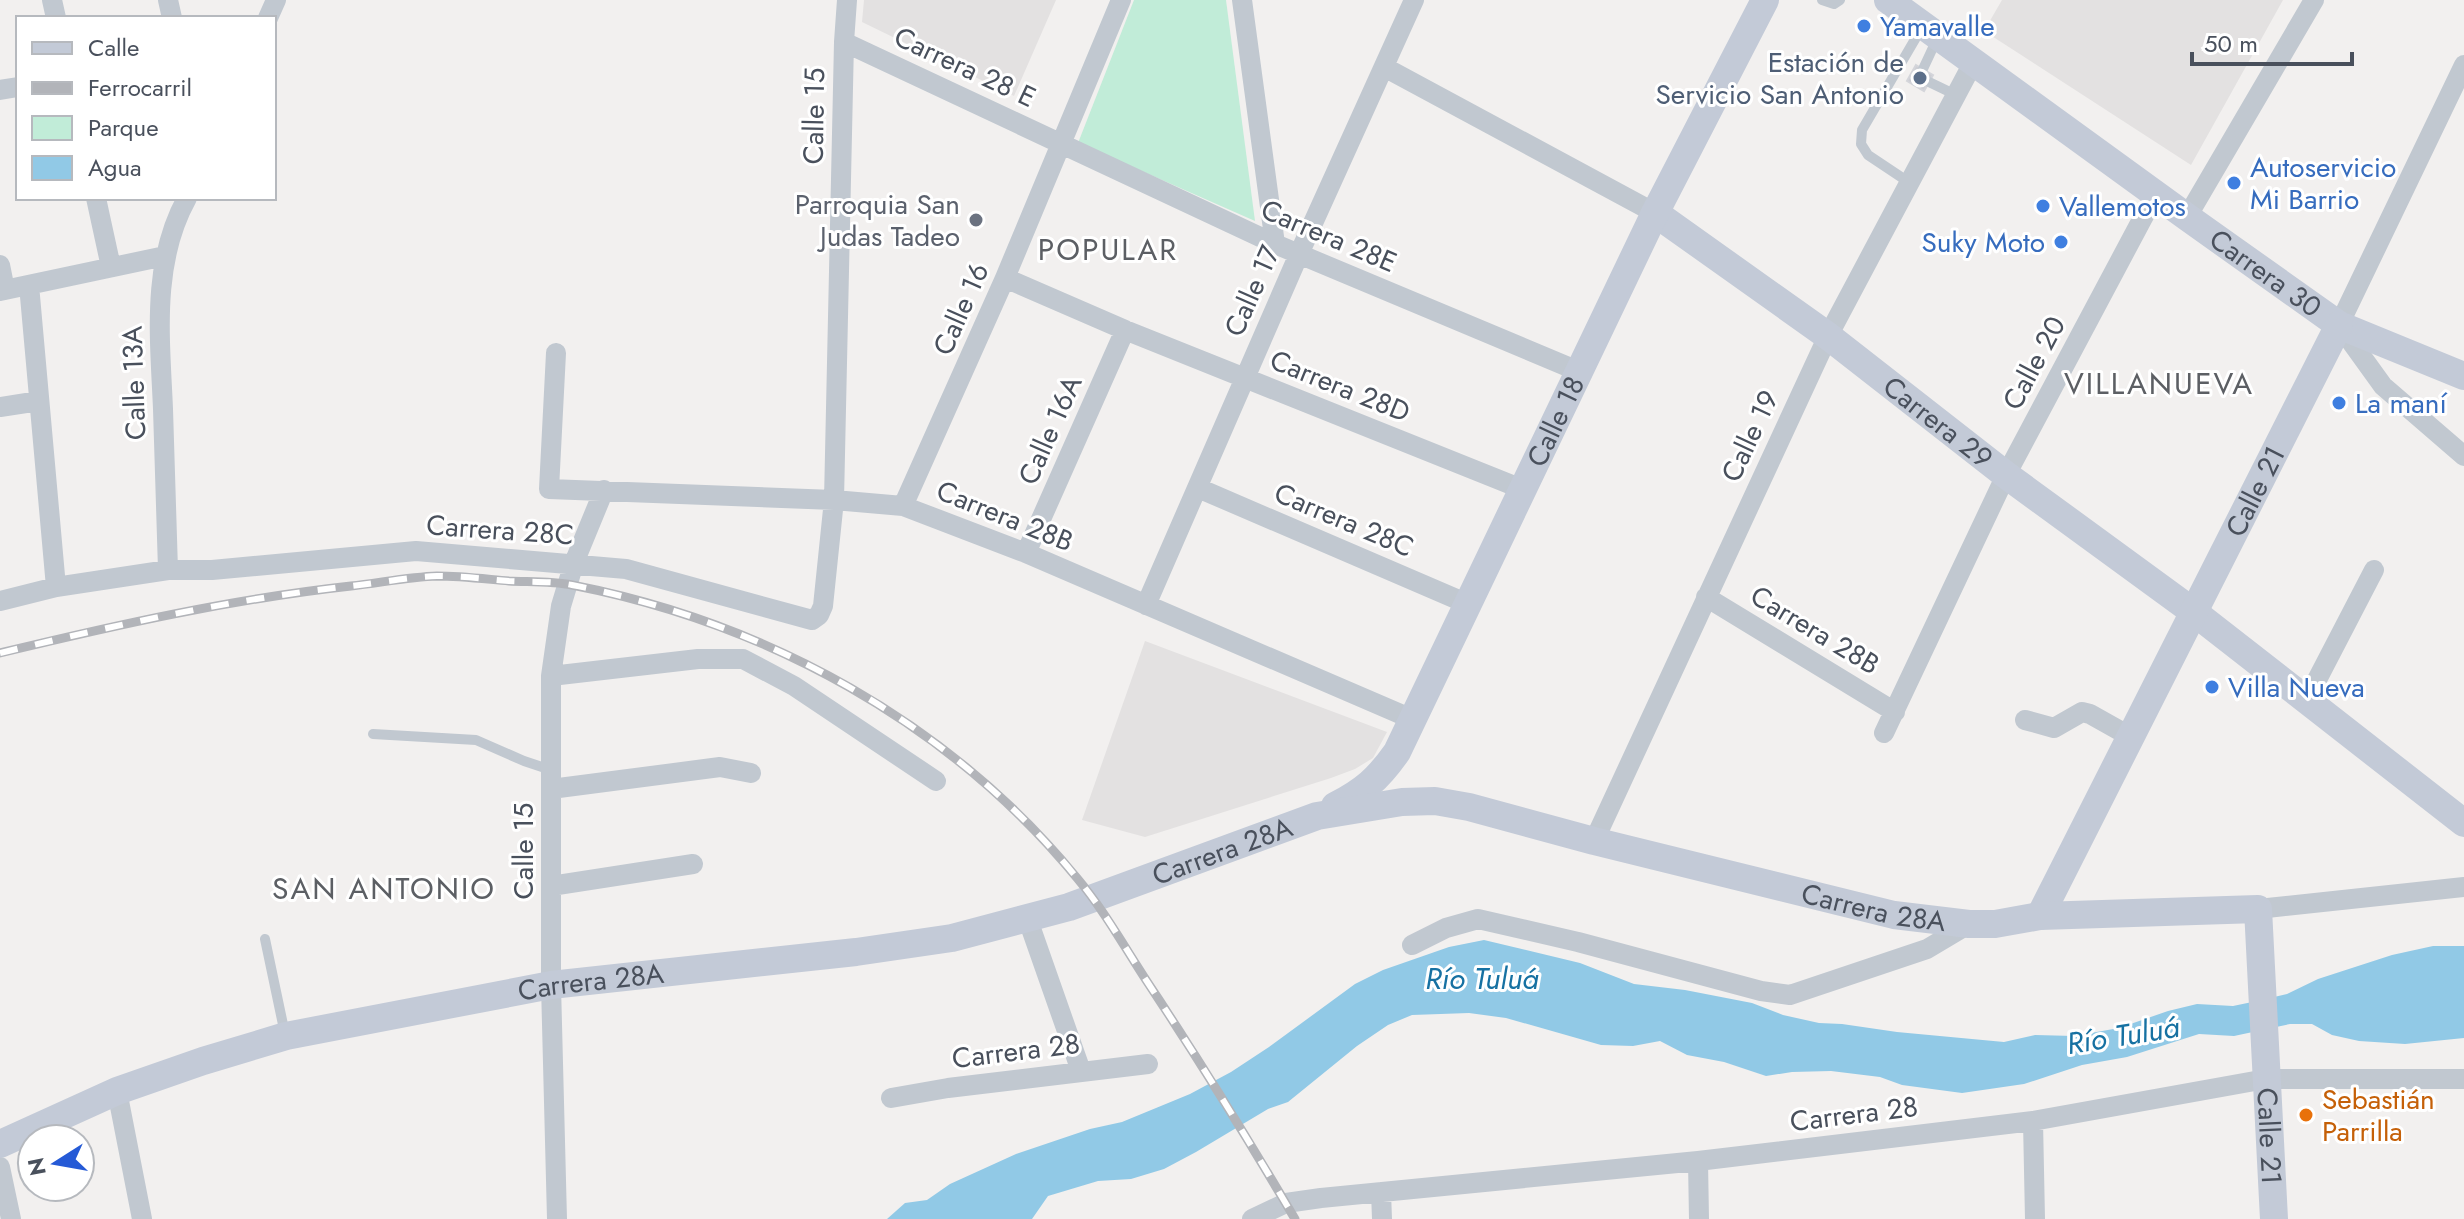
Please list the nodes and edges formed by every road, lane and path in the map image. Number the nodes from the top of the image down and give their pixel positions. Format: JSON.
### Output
{"nodes":[{"id":1,"x":847,"y":0,"type":"edge"},
{"id":2,"x":1121,"y":0,"type":"edge"},
{"id":3,"x":1242,"y":0,"type":"edge"},
{"id":4,"x":1414,"y":0,"type":"edge"},
{"id":5,"x":1765,"y":0,"type":"edge"},
{"id":6,"x":1822,"y":0,"type":"edge"},
{"id":7,"x":1840,"y":0,"type":"edge"},
{"id":8,"x":1888,"y":0,"type":"edge"},
{"id":9,"x":2314,"y":0,"type":"edge"},
{"id":10,"x":1930,"y":31,"type":"junction"},
{"id":11,"x":844,"y":42,"type":"junction"},
{"id":12,"x":1973,"y":63,"type":"junction"},
{"id":13,"x":2464,"y":65,"type":"edge"},
{"id":14,"x":1384,"y":67,"type":"junction"},
{"id":15,"x":1923,"y":69,"type":"dead end"},
{"id":16,"x":1929,"y":82,"type":"dead end"},
{"id":17,"x":1956,"y":95,"type":"junction"},
{"id":18,"x":1062,"y":143,"type":"junction"},
{"id":19,"x":1910,"y":183,"type":"junction"},
{"id":20,"x":2155,"y":195,"type":"junction"},
{"id":21,"x":96,"y":200,"type":"edge"},
{"id":22,"x":186,"y":200,"type":"edge"},
{"id":23,"x":1655,"y":213,"type":"junction"},
{"id":24,"x":2187,"y":217,"type":"junction"},
{"id":25,"x":1275,"y":244,"type":"junction"},
{"id":26,"x":1299,"y":254,"type":"junction"},
{"id":27,"x":165,"y":256,"type":"junction"},
{"id":28,"x":0,"y":265,"type":"edge"},
{"id":29,"x":111,"y":267,"type":"junction"},
{"id":30,"x":1005,"y":278,"type":"junction"},
{"id":31,"x":29,"y":285,"type":"junction"},
{"id":32,"x":3,"y":290,"type":"edge"},
{"id":33,"x":2339,"y":325,"type":"junction"},
{"id":34,"x":1125,"y":330,"type":"junction"},
{"id":35,"x":1828,"y":336,"type":"junction"},
{"id":36,"x":556,"y":353,"type":"dead end"},
{"id":37,"x":1578,"y":371,"type":"junction"},
{"id":38,"x":2464,"y":376,"type":"edge"},
{"id":39,"x":1245,"y":378,"type":"junction"},
{"id":40,"x":39,"y":401,"type":"junction"},
{"id":41,"x":0,"y":407,"type":"edge"},
{"id":42,"x":2464,"y":456,"type":"edge"},
{"id":43,"x":2006,"y":475,"type":"junction"},
{"id":44,"x":1198,"y":488,"type":"junction"},
{"id":45,"x":1522,"y":489,"type":"junction"},
{"id":46,"x":604,"y":490,"type":"junction"},
{"id":47,"x":834,"y":500,"type":"junction"},
{"id":48,"x":903,"y":506,"type":"junction"},
{"id":49,"x":1026,"y":553,"type":"junction"},
{"id":50,"x":574,"y":563,"type":"junction"},
{"id":51,"x":168,"y":570,"type":"junction"},
{"id":52,"x":2374,"y":570,"type":"dead end"},
{"id":53,"x":56,"y":587,"type":"junction"},
{"id":54,"x":1706,"y":597,"type":"junction"},
{"id":55,"x":0,"y":601,"type":"edge"},
{"id":56,"x":1468,"y":604,"type":"junction"},
{"id":57,"x":1146,"y":605,"type":"junction"},
{"id":58,"x":2195,"y":613,"type":"junction"},
{"id":59,"x":819,"y":615,"type":"joint"},
{"id":60,"x":551,"y":676,"type":"junction"},
{"id":61,"x":2306,"y":701,"type":"junction"},
{"id":62,"x":1895,"y":712,"type":"junction"},
{"id":63,"x":1412,"y":719,"type":"junction"},
{"id":64,"x":2025,"y":720,"type":"dead end"},
{"id":65,"x":1884,"y":733,"type":"dead end"},
{"id":66,"x":373,"y":734,"type":"dead end"},
{"id":67,"x":2131,"y":737,"type":"junction"},
{"id":68,"x":1397,"y":752,"type":"junction"},
{"id":69,"x":751,"y":773,"type":"dead end"},
{"id":70,"x":551,"y":779,"type":"junction"},
{"id":71,"x":936,"y":781,"type":"dead end"},
{"id":72,"x":1418,"y":802,"type":"junction"},
{"id":73,"x":1317,"y":816,"type":"junction"},
{"id":74,"x":2464,"y":823,"type":"edge"},
{"id":75,"x":1594,"y":841,"type":"junction"},
{"id":76,"x":693,"y":864,"type":"dead end"},
{"id":77,"x":551,"y":886,"type":"junction"},
{"id":78,"x":2464,"y":887,"type":"edge"},
{"id":79,"x":2258,"y":909,"type":"junction"},
{"id":80,"x":2040,"y":916,"type":"junction"},
{"id":81,"x":1028,"y":920,"type":"junction"},
{"id":82,"x":1969,"y":924,"type":"junction"},
{"id":83,"x":265,"y":939,"type":"dead end"},
{"id":84,"x":1412,"y":945,"type":"dead end"},
{"id":85,"x":551,"y":985,"type":"junction"},
{"id":86,"x":286,"y":1036,"type":"junction"},
{"id":87,"x":1148,"y":1064,"type":"dead end"},
{"id":88,"x":1081,"y":1071,"type":"junction"},
{"id":89,"x":2266,"y":1079,"type":"junction"},
{"id":90,"x":2464,"y":1079,"type":"edge"},
{"id":91,"x":117,"y":1091,"type":"junction"},
{"id":92,"x":891,"y":1098,"type":"dead end"},
{"id":93,"x":2033,"y":1121,"type":"junction"},
{"id":94,"x":0,"y":1144,"type":"edge"},
{"id":95,"x":1698,"y":1161,"type":"junction"},
{"id":96,"x":0,"y":1167,"type":"edge"},
{"id":97,"x":1381,"y":1192,"type":"junction"},
{"id":98,"x":11,"y":1219,"type":"edge"},
{"id":99,"x":142,"y":1219,"type":"edge"},
{"id":100,"x":557,"y":1219,"type":"edge"},
{"id":101,"x":1252,"y":1219,"type":"edge"},
{"id":102,"x":1382,"y":1219,"type":"edge"},
{"id":103,"x":1699,"y":1219,"type":"edge"},
{"id":104,"x":2035,"y":1219,"type":"edge"},
{"id":105,"x":2274,"y":1219,"type":"edge"}],
"edges":[{"from":1,"to":11,"type":"street","name":"Calle 15"},
{"from":2,"to":18,"type":"street","name":"Calle 16"},
{"from":3,"to":25,"type":"street"},
{"from":4,"to":14,"type":"street","name":"Calle 17"},
{"from":5,"to":23,"type":"street","name":"Calle 18"},
{"from":6,"to":7,"type":"lane"},
{"from":8,"to":10,"type":"street","name":"Carrera 30"},
{"from":9,"to":24,"type":"street"},
{"from":10,"to":12,"type":"street","name":"Carrera 30"},
{"from":10,"to":15,"type":"lane"},
{"from":10,"to":19,"type":"lane"},
{"from":11,"to":18,"type":"street","name":"Carrera 28 E"},
{"from":11,"to":47,"type":"street","name":"Calle 15"},
{"from":12,"to":17,"type":"street","name":"Calle 19"},
{"from":12,"to":20,"type":"street","name":"Carrera 30"},
{"from":13,"to":33,"type":"street","name":"Calle 21"},
{"from":14,"to":23,"type":"street","name":"Carrera 29"},
{"from":14,"to":26,"type":"street","name":"Calle 17"},
{"from":16,"to":17,"type":"lane"},
{"from":17,"to":19,"type":"street","name":"Calle 19"},
{"from":18,"to":25,"type":"street","name":"Carrera 28E"},
{"from":18,"to":30,"type":"street","name":"Calle 16"},
{"from":19,"to":35,"type":"street","name":"Calle 19"},
{"from":20,"to":24,"type":"street","name":"Carrera 30"},
{"from":20,"to":43,"type":"street","name":"Calle 20"},
{"from":21,"to":29,"type":"street"},
{"from":22,"to":27,"type":"street","name":"Calle 13A"},
{"from":23,"to":35,"type":"street","name":"Carrera 29"},
{"from":23,"to":37,"type":"street","name":"Calle 18"},
{"from":24,"to":33,"type":"street","name":"Carrera 30"},
{"from":25,"to":26,"type":"street","name":"Carrera 28E"},
{"from":26,"to":37,"type":"street","name":"Carrera 28E"},
{"from":26,"to":39,"type":"street","name":"Calle 17"},
{"from":27,"to":29,"type":"street"},
{"from":27,"to":51,"type":"street","name":"Calle 13A"},
{"from":28,"to":32,"type":"street"},
{"from":29,"to":31,"type":"street"},
{"from":30,"to":34,"type":"street","name":"Carrera 28D"},
{"from":30,"to":48,"type":"street","name":"Calle 16"},
{"from":31,"to":32,"type":"street"},
{"from":31,"to":40,"type":"street"},
{"from":33,"to":38,"type":"street","name":"Carrera 30"},
{"from":33,"to":42,"type":"street"},
{"from":33,"to":58,"type":"street","name":"Calle 21"},
{"from":34,"to":39,"type":"street","name":"Carrera 28D"},
{"from":34,"to":49,"type":"street","name":"Calle 16A"},
{"from":35,"to":43,"type":"street","name":"Carrera 29"},
{"from":35,"to":54,"type":"street","name":"Calle 19"},
{"from":36,"to":46,"type":"street","name":"Carrera 28B"},
{"from":37,"to":45,"type":"street","name":"Calle 18"},
{"from":39,"to":44,"type":"street","name":"Calle 17"},
{"from":39,"to":45,"type":"street","name":"Carrera 28D"},
{"from":40,"to":41,"type":"street"},
{"from":40,"to":53,"type":"street"},
{"from":43,"to":58,"type":"street","name":"Carrera 29"},
{"from":43,"to":62,"type":"street","name":"Calle 20"},
{"from":44,"to":56,"type":"street","name":"Carrera 28C"},
{"from":44,"to":57,"type":"street","name":"Calle 17"},
{"from":45,"to":56,"type":"street","name":"Calle 18"},
{"from":46,"to":47,"type":"street","name":"Carrera 28B"},
{"from":46,"to":50,"type":"street","name":"Calle 15"},
{"from":47,"to":48,"type":"street","name":"Carrera 28B"},
{"from":47,"to":59,"type":"street","name":"Calle 15"},
{"from":48,"to":49,"type":"street","name":"Carrera 28B"},
{"from":49,"to":57,"type":"street","name":"Carrera 28B"},
{"from":50,"to":51,"type":"street","name":"Carrera 28C"},
{"from":50,"to":59,"type":"street","name":"Carrera 28C"},
{"from":50,"to":60,"type":"street","name":"Calle 15"},
{"from":51,"to":53,"type":"street"},
{"from":52,"to":61,"type":"street"},
{"from":53,"to":55,"type":"street"},
{"from":54,"to":62,"type":"street","name":"Carrera 28B"},
{"from":54,"to":75,"type":"street","name":"Calle 19"},
{"from":56,"to":63,"type":"street","name":"Calle 18"},
{"from":57,"to":63,"type":"street","name":"Carrera 28B"},
{"from":58,"to":61,"type":"street","name":"Carrera 29"},
{"from":58,"to":67,"type":"street","name":"Calle 21"},
{"from":60,"to":70,"type":"street","name":"Calle 15"},
{"from":60,"to":71,"type":"street"},
{"from":61,"to":74,"type":"street","name":"Carrera 29"},
{"from":62,"to":65,"type":"street","name":"Calle 20"},
{"from":63,"to":68,"type":"street","name":"Calle 18"},
{"from":64,"to":67,"type":"street"},
{"from":66,"to":70,"type":"lane"},
{"from":67,"to":80,"type":"street","name":"Calle 21"},
{"from":68,"to":72,"type":"street"},
{"from":68,"to":73,"type":"street","name":"Calle 18"},
{"from":69,"to":70,"type":"street"},
{"from":70,"to":77,"type":"street","name":"Calle 15"},
{"from":72,"to":73,"type":"street","name":"Carrera 28A"},
{"from":72,"to":75,"type":"street","name":"Carrera 28A"},
{"from":73,"to":81,"type":"street","name":"Carrera 28A"},
{"from":75,"to":82,"type":"street","name":"Carrera 28A"},
{"from":76,"to":77,"type":"street"},
{"from":77,"to":85,"type":"street","name":"Calle 15"},
{"from":78,"to":79,"type":"street","name":"Carrera 28A"},
{"from":79,"to":80,"type":"street","name":"Carrera 28A"},
{"from":79,"to":89,"type":"street","name":"Calle 21"},
{"from":80,"to":82,"type":"street","name":"Carrera 28A"},
{"from":81,"to":85,"type":"street","name":"Carrera 28A"},
{"from":81,"to":88,"type":"street"},
{"from":82,"to":84,"type":"street"},
{"from":83,"to":86,"type":"lane"},
{"from":85,"to":86,"type":"street","name":"Carrera 28A"},
{"from":85,"to":100,"type":"street","name":"Calle 15"},
{"from":86,"to":91,"type":"street","name":"Carrera 28A"},
{"from":87,"to":88,"type":"street","name":"Carrera 28"},
{"from":88,"to":92,"type":"street","name":"Carrera 28"},
{"from":89,"to":90,"type":"street","name":"Carrera 28"},
{"from":89,"to":93,"type":"street","name":"Carrera 28"},
{"from":89,"to":105,"type":"street","name":"Calle 21"},
{"from":91,"to":94,"type":"street","name":"Carrera 28A"},
{"from":91,"to":99,"type":"street"},
{"from":93,"to":95,"type":"street","name":"Carrera 28"},
{"from":93,"to":104,"type":"street"},
{"from":95,"to":97,"type":"street","name":"Carrera 28"},
{"from":95,"to":103,"type":"street"},
{"from":96,"to":98,"type":"street"},
{"from":97,"to":101,"type":"street","name":"Carrera 28"},
{"from":97,"to":102,"type":"street"}]}
